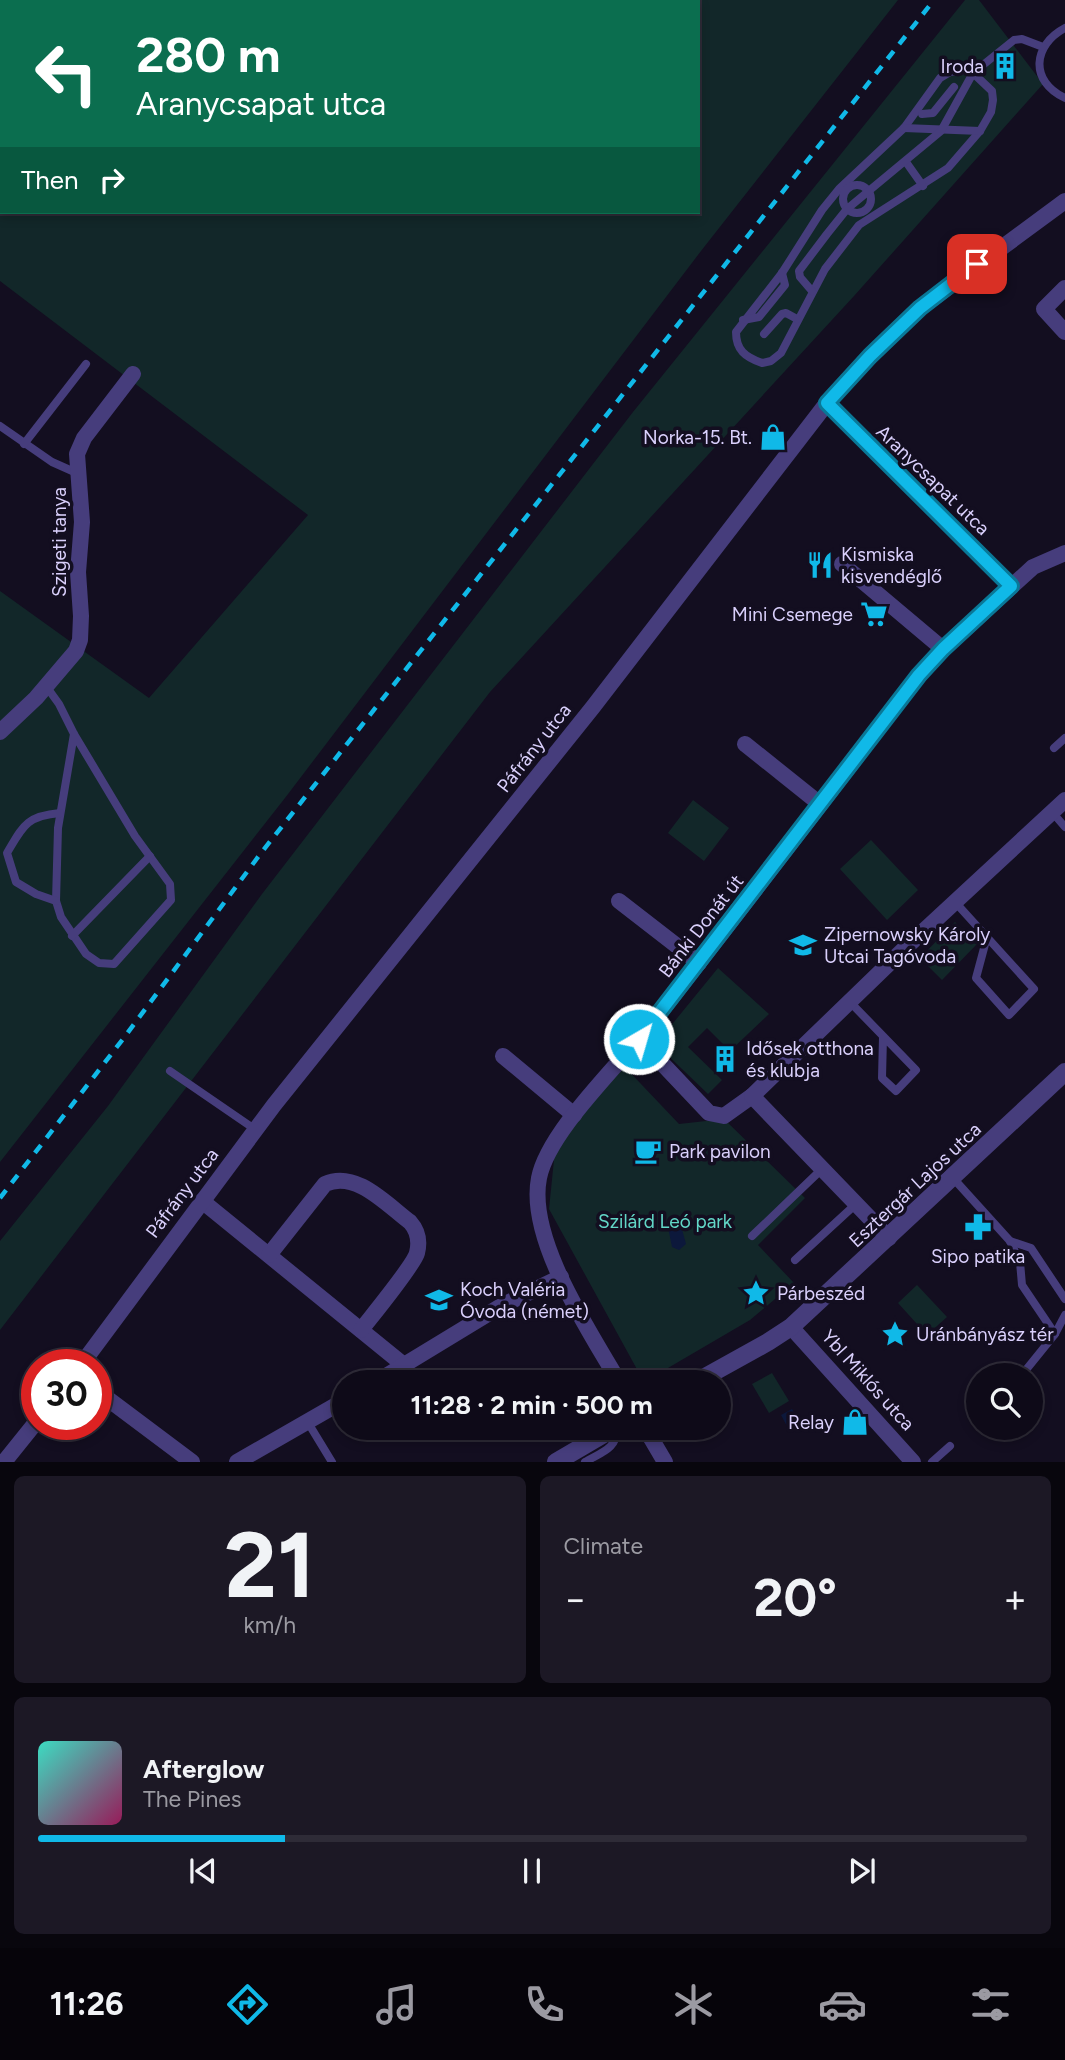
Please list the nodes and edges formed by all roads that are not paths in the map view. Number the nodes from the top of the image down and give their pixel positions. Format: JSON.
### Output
{"nodes":[{"id":1,"x":1065,"y":28,"type":"edge"},
{"id":2,"x":1042,"y":47,"type":"junction"},
{"id":3,"x":973,"y":73,"type":"junction"},
{"id":4,"x":954,"y":88,"type":"dead end"},
{"id":5,"x":1065,"y":98,"type":"edge"},
{"id":6,"x":921,"y":110,"type":"junction"},
{"id":7,"x":904,"y":128,"type":"junction"},
{"id":8,"x":927,"y":130,"type":"junction"},
{"id":9,"x":941,"y":131,"type":"junction"},
{"id":10,"x":980,"y":131,"type":"junction"},
{"id":11,"x":906,"y":162,"type":"junction"},
{"id":12,"x":855,"y":174,"type":"junction"},
{"id":13,"x":857,"y":185,"type":"junction"},
{"id":14,"x":923,"y":186,"type":"junction"},
{"id":15,"x":868,"y":190,"type":"junction"},
{"id":16,"x":832,"y":198,"type":"junction"},
{"id":17,"x":843,"y":200,"type":"junction"},
{"id":18,"x":1065,"y":201,"type":"edge"},
{"id":19,"x":870,"y":203,"type":"junction"},
{"id":20,"x":879,"y":210,"type":"junction"},
{"id":21,"x":851,"y":211,"type":"junction"},
{"id":22,"x":859,"y":225,"type":"junction"},
{"id":23,"x":1065,"y":288,"type":"edge"},
{"id":24,"x":811,"y":291,"type":"junction"},
{"id":25,"x":797,"y":318,"type":"junction"},
{"id":26,"x":1065,"y":331,"type":"edge"},
{"id":27,"x":764,"y":334,"type":"dead end"},
{"id":28,"x":86,"y":364,"type":"dead end"},
{"id":29,"x":133,"y":374,"type":"dead end"},
{"id":30,"x":827,"y":403,"type":"junction"},
{"id":31,"x":0,"y":426,"type":"edge"},
{"id":32,"x":24,"y":444,"type":"junction"},
{"id":33,"x":79,"y":474,"type":"junction"},
{"id":34,"x":1065,"y":553,"type":"edge"},
{"id":35,"x":842,"y":564,"type":"dead end"},
{"id":36,"x":1011,"y":586,"type":"junction"},
{"id":37,"x":943,"y":649,"type":"junction"},
{"id":38,"x":46,"y":686,"type":"junction"},
{"id":39,"x":0,"y":732,"type":"edge"},
{"id":40,"x":74,"y":734,"type":"junction"},
{"id":41,"x":1065,"y":738,"type":"edge"},
{"id":42,"x":745,"y":744,"type":"dead end"},
{"id":43,"x":1054,"y":748,"type":"dead end"},
{"id":44,"x":1065,"y":800,"type":"edge"},
{"id":45,"x":820,"y":804,"type":"junction"},
{"id":46,"x":1052,"y":812,"type":"junction"},
{"id":47,"x":60,"y":813,"type":"junction"},
{"id":48,"x":1065,"y":827,"type":"edge"},
{"id":49,"x":150,"y":856,"type":"junction"},
{"id":50,"x":57,"y":901,"type":"junction"},
{"id":51,"x":619,"y":901,"type":"dead end"},
{"id":52,"x":955,"y":902,"type":"junction"},
{"id":53,"x":72,"y":936,"type":"junction"},
{"id":54,"x":987,"y":937,"type":"junction"},
{"id":55,"x":699,"y":962,"type":"junction"},
{"id":56,"x":849,"y":1001,"type":"junction"},
{"id":57,"x":883,"y":1037,"type":"junction"},
{"id":58,"x":639,"y":1039,"type":"junction"},
{"id":59,"x":503,"y":1056,"type":"dead end"},
{"id":60,"x":170,"y":1071,"type":"dead end"},
{"id":61,"x":1065,"y":1072,"type":"edge"},
{"id":62,"x":752,"y":1096,"type":"junction"},
{"id":63,"x":575,"y":1115,"type":"junction"},
{"id":64,"x":256,"y":1130,"type":"junction"},
{"id":65,"x":822,"y":1170,"type":"junction"},
{"id":66,"x":953,"y":1178,"type":"junction"},
{"id":67,"x":202,"y":1201,"type":"junction"},
{"id":68,"x":856,"y":1204,"type":"junction"},
{"id":69,"x":752,"y":1236,"type":"dead end"},
{"id":70,"x":889,"y":1238,"type":"junction"},
{"id":71,"x":1010,"y":1241,"type":"junction"},
{"id":72,"x":269,"y":1255,"type":"junction"},
{"id":73,"x":795,"y":1260,"type":"dead end"},
{"id":74,"x":561,"y":1277,"type":"junction"},
{"id":75,"x":1065,"y":1299,"type":"edge"},
{"id":76,"x":1065,"y":1315,"type":"edge"},
{"id":77,"x":791,"y":1326,"type":"junction"},
{"id":78,"x":361,"y":1330,"type":"junction"},
{"id":79,"x":1055,"y":1335,"type":"junction"},
{"id":80,"x":93,"y":1349,"type":"edge"},
{"id":81,"x":1032,"y":1363,"type":"edge"},
{"id":82,"x":405,"y":1366,"type":"junction"},
{"id":83,"x":398,"y":1370,"type":"edge"},
{"id":84,"x":612,"y":1370,"type":"edge"},
{"id":85,"x":718,"y":1370,"type":"edge"},
{"id":86,"x":112,"y":1402,"type":"edge"},
{"id":87,"x":332,"y":1408,"type":"edge"},
{"id":88,"x":307,"y":1422,"type":"junction"},
{"id":89,"x":21,"y":1440,"type":"edge"},
{"id":90,"x":596,"y":1440,"type":"edge"},
{"id":91,"x":616,"y":1440,"type":"edge"},
{"id":92,"x":652,"y":1440,"type":"edge"},
{"id":93,"x":950,"y":1446,"type":"dead end"},
{"id":94,"x":563,"y":1460,"type":"edge"},
{"id":95,"x":4,"y":1461,"type":"edge"},
{"id":96,"x":192,"y":1461,"type":"edge"},
{"id":97,"x":237,"y":1461,"type":"edge"},
{"id":98,"x":332,"y":1461,"type":"edge"},
{"id":99,"x":585,"y":1461,"type":"edge"},
{"id":100,"x":665,"y":1461,"type":"edge"},
{"id":101,"x":913,"y":1461,"type":"edge"},
{"id":102,"x":932,"y":1461,"type":"edge"}],
"edges":[{"from":1,"to":2,"type":"lane"},
{"from":2,"to":3,"type":"lane"},
{"from":2,"to":5,"type":"lane"},
{"from":3,"to":6,"type":"lane"},
{"from":3,"to":9,"type":"lane"},
{"from":3,"to":10,"type":"lane"},
{"from":4,"to":6,"type":"lane"},
{"from":6,"to":7,"type":"lane"},
{"from":6,"to":8,"type":"lane"},
{"from":7,"to":8,"type":"lane"},
{"from":7,"to":12,"type":"lane"},
{"from":8,"to":9,"type":"lane"},
{"from":9,"to":10,"type":"lane"},
{"from":9,"to":11,"type":"lane"},
{"from":10,"to":14,"type":"lane"},
{"from":11,"to":14,"type":"lane"},
{"from":11,"to":15,"type":"lane"},
{"from":12,"to":13,"type":"lane"},
{"from":12,"to":16,"type":"lane"},
{"from":13,"to":15,"type":"lane"},
{"from":13,"to":17,"type":"lane"},
{"from":14,"to":20,"type":"lane"},
{"from":15,"to":19,"type":"lane"},
{"from":15,"to":21,"type":"lane"},
{"from":16,"to":17,"type":"lane"},
{"from":16,"to":25,"type":"lane"},
{"from":17,"to":21,"type":"lane"},
{"from":18,"to":30,"type":"street","name":"Páfrány utca"},
{"from":19,"to":20,"type":"lane"},
{"from":19,"to":21,"type":"lane"},
{"from":20,"to":22,"type":"lane"},
{"from":21,"to":22,"type":"lane"},
{"from":21,"to":24,"type":"lane"},
{"from":22,"to":24,"type":"lane"},
{"from":23,"to":26,"type":"street"},
{"from":24,"to":25,"type":"lane"},
{"from":25,"to":27,"type":"lane"},
{"from":28,"to":32,"type":"lane"},
{"from":29,"to":33,"type":"street","name":"Szigeti tanya"},
{"from":30,"to":36,"type":"street","name":"Aranycsapat utca"},
{"from":30,"to":64,"type":"street","name":"Páfrány utca"},
{"from":31,"to":32,"type":"lane"},
{"from":32,"to":33,"type":"lane"},
{"from":33,"to":38,"type":"street","name":"Szigeti tanya"},
{"from":34,"to":36,"type":"street","name":"Bánki Donát út"},
{"from":35,"to":37,"type":"street"},
{"from":36,"to":37,"type":"street","name":"Bánki Donát út"},
{"from":37,"to":45,"type":"street","name":"Bánki Donát út"},
{"from":38,"to":39,"type":"street"},
{"from":38,"to":40,"type":"lane"},
{"from":40,"to":47,"type":"lane"},
{"from":40,"to":49,"type":"lane"},
{"from":41,"to":43,"type":"lane"},
{"from":42,"to":45,"type":"street"},
{"from":44,"to":46,"type":"street"},
{"from":45,"to":55,"type":"street","name":"Bánki Donát út"},
{"from":46,"to":48,"type":"lane"},
{"from":46,"to":52,"type":"street"},
{"from":47,"to":50,"type":"lane"},
{"from":47,"to":50,"type":"lane"},
{"from":49,"to":53,"type":"lane"},
{"from":49,"to":53,"type":"lane"},
{"from":50,"to":53,"type":"lane"},
{"from":51,"to":55,"type":"street"},
{"from":52,"to":54,"type":"lane"},
{"from":52,"to":56,"type":"street"},
{"from":54,"to":54,"type":"lane"},
{"from":55,"to":58,"type":"street","name":"Bánki Donát út"},
{"from":56,"to":57,"type":"lane"},
{"from":56,"to":62,"type":"street"},
{"from":57,"to":57,"type":"lane"},
{"from":58,"to":62,"type":"street"},
{"from":58,"to":63,"type":"street","name":"Bánki Donát út"},
{"from":59,"to":63,"type":"street"},
{"from":60,"to":64,"type":"lane"},
{"from":61,"to":66,"type":"street","name":"Esztergár Lajos utca"},
{"from":62,"to":65,"type":"street"},
{"from":63,"to":74,"type":"street","name":"Bánki Donát út"},
{"from":64,"to":67,"type":"street","name":"Páfrány utca"},
{"from":65,"to":68,"type":"street"},
{"from":65,"to":69,"type":"lane"},
{"from":66,"to":70,"type":"street","name":"Esztergár Lajos utca"},
{"from":66,"to":71,"type":"lane"},
{"from":67,"to":72,"type":"street"},
{"from":67,"to":80,"type":"street","name":"Páfrány utca"},
{"from":68,"to":70,"type":"street"},
{"from":68,"to":73,"type":"lane"},
{"from":70,"to":77,"type":"street","name":"Esztergár Lajos utca"},
{"from":71,"to":75,"type":"lane"},
{"from":71,"to":79,"type":"lane"},
{"from":72,"to":78,"type":"street"},
{"from":72,"to":78,"type":"street"},
{"from":74,"to":82,"type":"street"},
{"from":74,"to":84,"type":"street","name":"Bánki Donát út"},
{"from":76,"to":79,"type":"lane"},
{"from":77,"to":85,"type":"street","name":"Esztergár Lajos utca"},
{"from":77,"to":101,"type":"street","name":"Ybl Miklós utca"},
{"from":78,"to":82,"type":"street"},
{"from":79,"to":81,"type":"lane"},
{"from":82,"to":83,"type":"street"},
{"from":86,"to":96,"type":"street"},
{"from":87,"to":88,"type":"street"},
{"from":88,"to":97,"type":"street"},
{"from":88,"to":98,"type":"lane"},
{"from":89,"to":95,"type":"street"},
{"from":90,"to":94,"type":"street"},
{"from":91,"to":99,"type":"lane"},
{"from":92,"to":100,"type":"street"},
{"from":93,"to":102,"type":"lane"}]}
